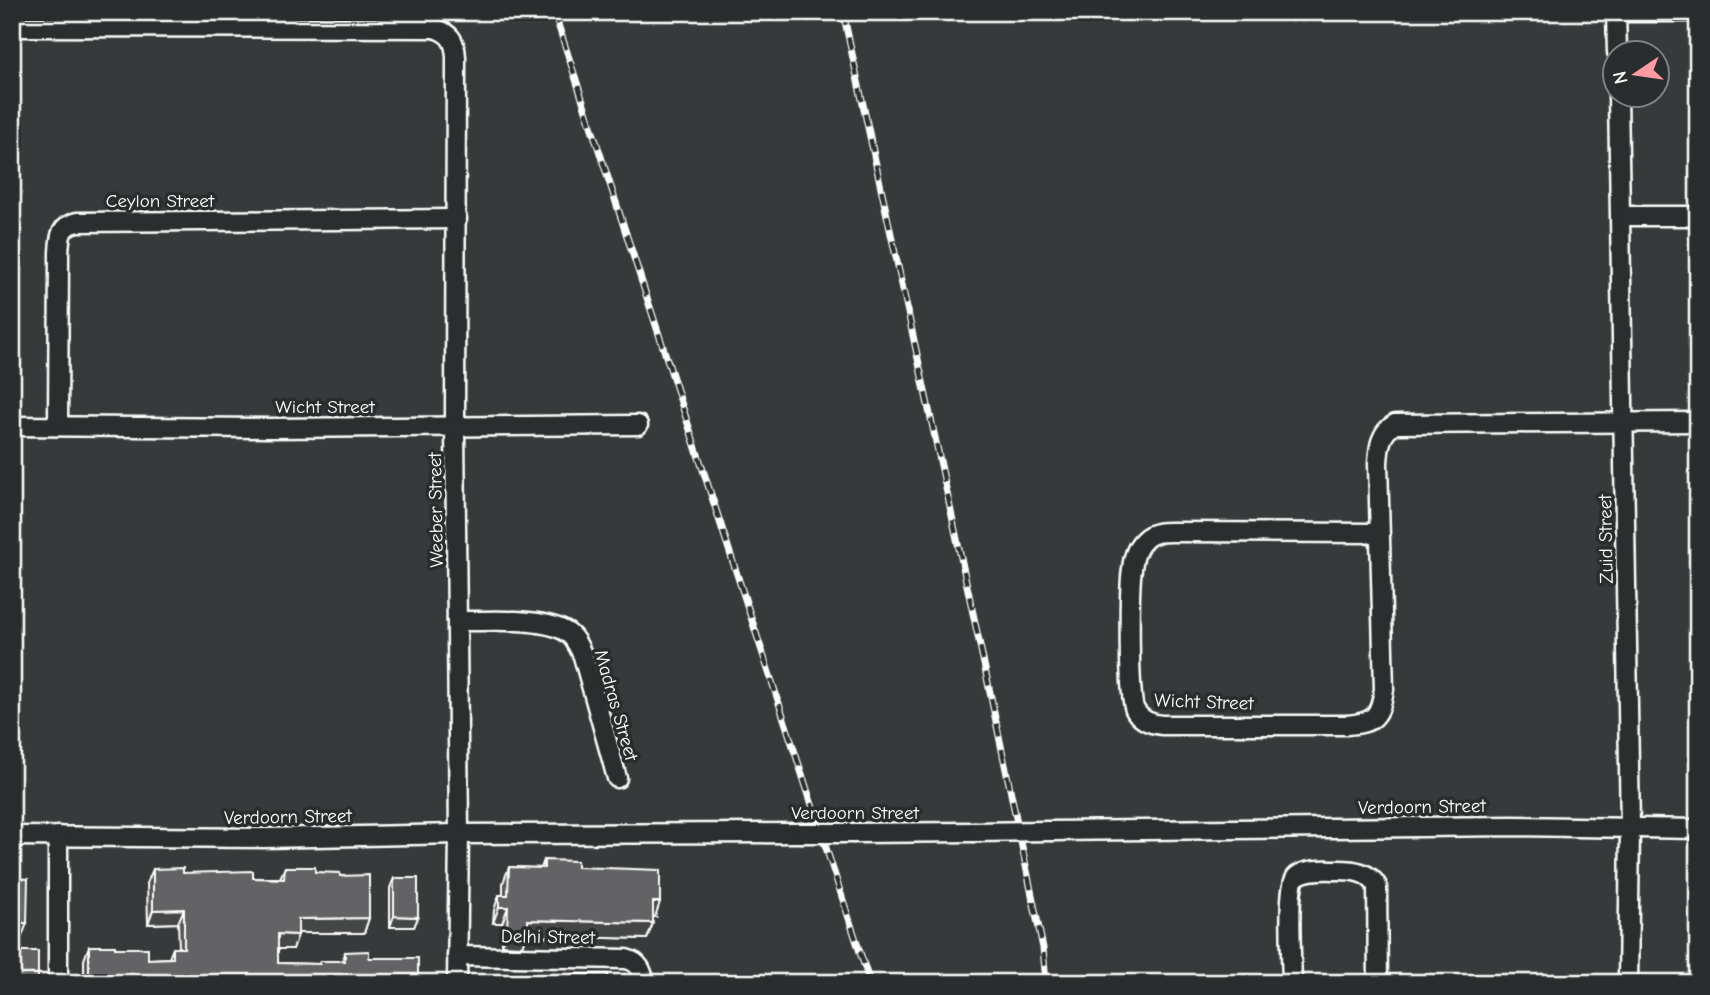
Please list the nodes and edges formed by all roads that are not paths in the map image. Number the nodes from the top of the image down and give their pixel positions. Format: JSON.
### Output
{"nodes":[{"id":1,"x":1616,"y":12,"type":"edge"},
{"id":2,"x":1698,"y":12,"type":"edge"},
{"id":3,"x":12,"y":27,"type":"edge"},
{"id":4,"x":1617,"y":38,"type":"edge"},
{"id":5,"x":1618,"y":108,"type":"edge"},
{"id":6,"x":1622,"y":216,"type":"junction"},
{"id":7,"x":1698,"y":216,"type":"edge"},
{"id":8,"x":457,"y":219,"type":"junction"},
{"id":9,"x":1624,"y":422,"type":"junction"},
{"id":10,"x":1698,"y":422,"type":"edge"},
{"id":11,"x":638,"y":425,"type":"dead end"},
{"id":12,"x":12,"y":426,"type":"edge"},
{"id":13,"x":58,"y":426,"type":"junction"},
{"id":14,"x":455,"y":426,"type":"junction"},
{"id":15,"x":1379,"y":533,"type":"junction"},
{"id":16,"x":457,"y":621,"type":"junction"},
{"id":17,"x":617,"y":778,"type":"dead end"},
{"id":18,"x":1630,"y":828,"type":"junction"},
{"id":19,"x":1698,"y":829,"type":"edge"},
{"id":20,"x":459,"y":834,"type":"junction"},
{"id":21,"x":12,"y":835,"type":"edge"},
{"id":22,"x":58,"y":836,"type":"junction"},
{"id":23,"x":457,"y":956,"type":"junction"},
{"id":24,"x":58,"y":983,"type":"edge"},
{"id":25,"x":457,"y":983,"type":"edge"},
{"id":26,"x":645,"y":983,"type":"edge"},
{"id":27,"x":1292,"y":983,"type":"edge"},
{"id":28,"x":1378,"y":983,"type":"edge"},
{"id":29,"x":1628,"y":983,"type":"edge"}],
"edges":[{"from":1,"to":2,"type":"street"},
{"from":1,"to":4,"type":"street"},
{"from":3,"to":8,"type":"street","name":"Weeber Street"},
{"from":5,"to":6,"type":"street","name":"Zuid Street"},
{"from":6,"to":7,"type":"street"},
{"from":6,"to":9,"type":"street","name":"Zuid Street"},
{"from":8,"to":13,"type":"street","name":"Ceylon Street"},
{"from":8,"to":14,"type":"street","name":"Weeber Street"},
{"from":9,"to":10,"type":"street","name":"Wicht Street"},
{"from":9,"to":15,"type":"street","name":"Wicht Street"},
{"from":9,"to":18,"type":"street","name":"Zuid Street"},
{"from":11,"to":14,"type":"street","name":"Wicht Street"},
{"from":12,"to":13,"type":"street","name":"Wicht Street"},
{"from":13,"to":14,"type":"street","name":"Wicht Street"},
{"from":14,"to":16,"type":"street","name":"Weeber Street"},
{"from":15,"to":15,"type":"street","name":"Wicht Street"},
{"from":16,"to":17,"type":"street","name":"Madras Street"},
{"from":16,"to":20,"type":"street","name":"Weeber Street"},
{"from":18,"to":19,"type":"street","name":"Verdoorn Street"},
{"from":18,"to":20,"type":"street","name":"Verdoorn Street","bridge":true},
{"from":18,"to":29,"type":"street","name":"Zuid Street"},
{"from":20,"to":22,"type":"street","name":"Verdoorn Street"},
{"from":20,"to":23,"type":"street","name":"Weeber Street"},
{"from":21,"to":22,"type":"street","name":"Verdoorn Street"},
{"from":22,"to":24,"type":"street"},
{"from":23,"to":25,"type":"street","name":"Weeber Street"},
{"from":23,"to":26,"type":"street","name":"Delhi Street"},
{"from":27,"to":28,"type":"street"}]}
